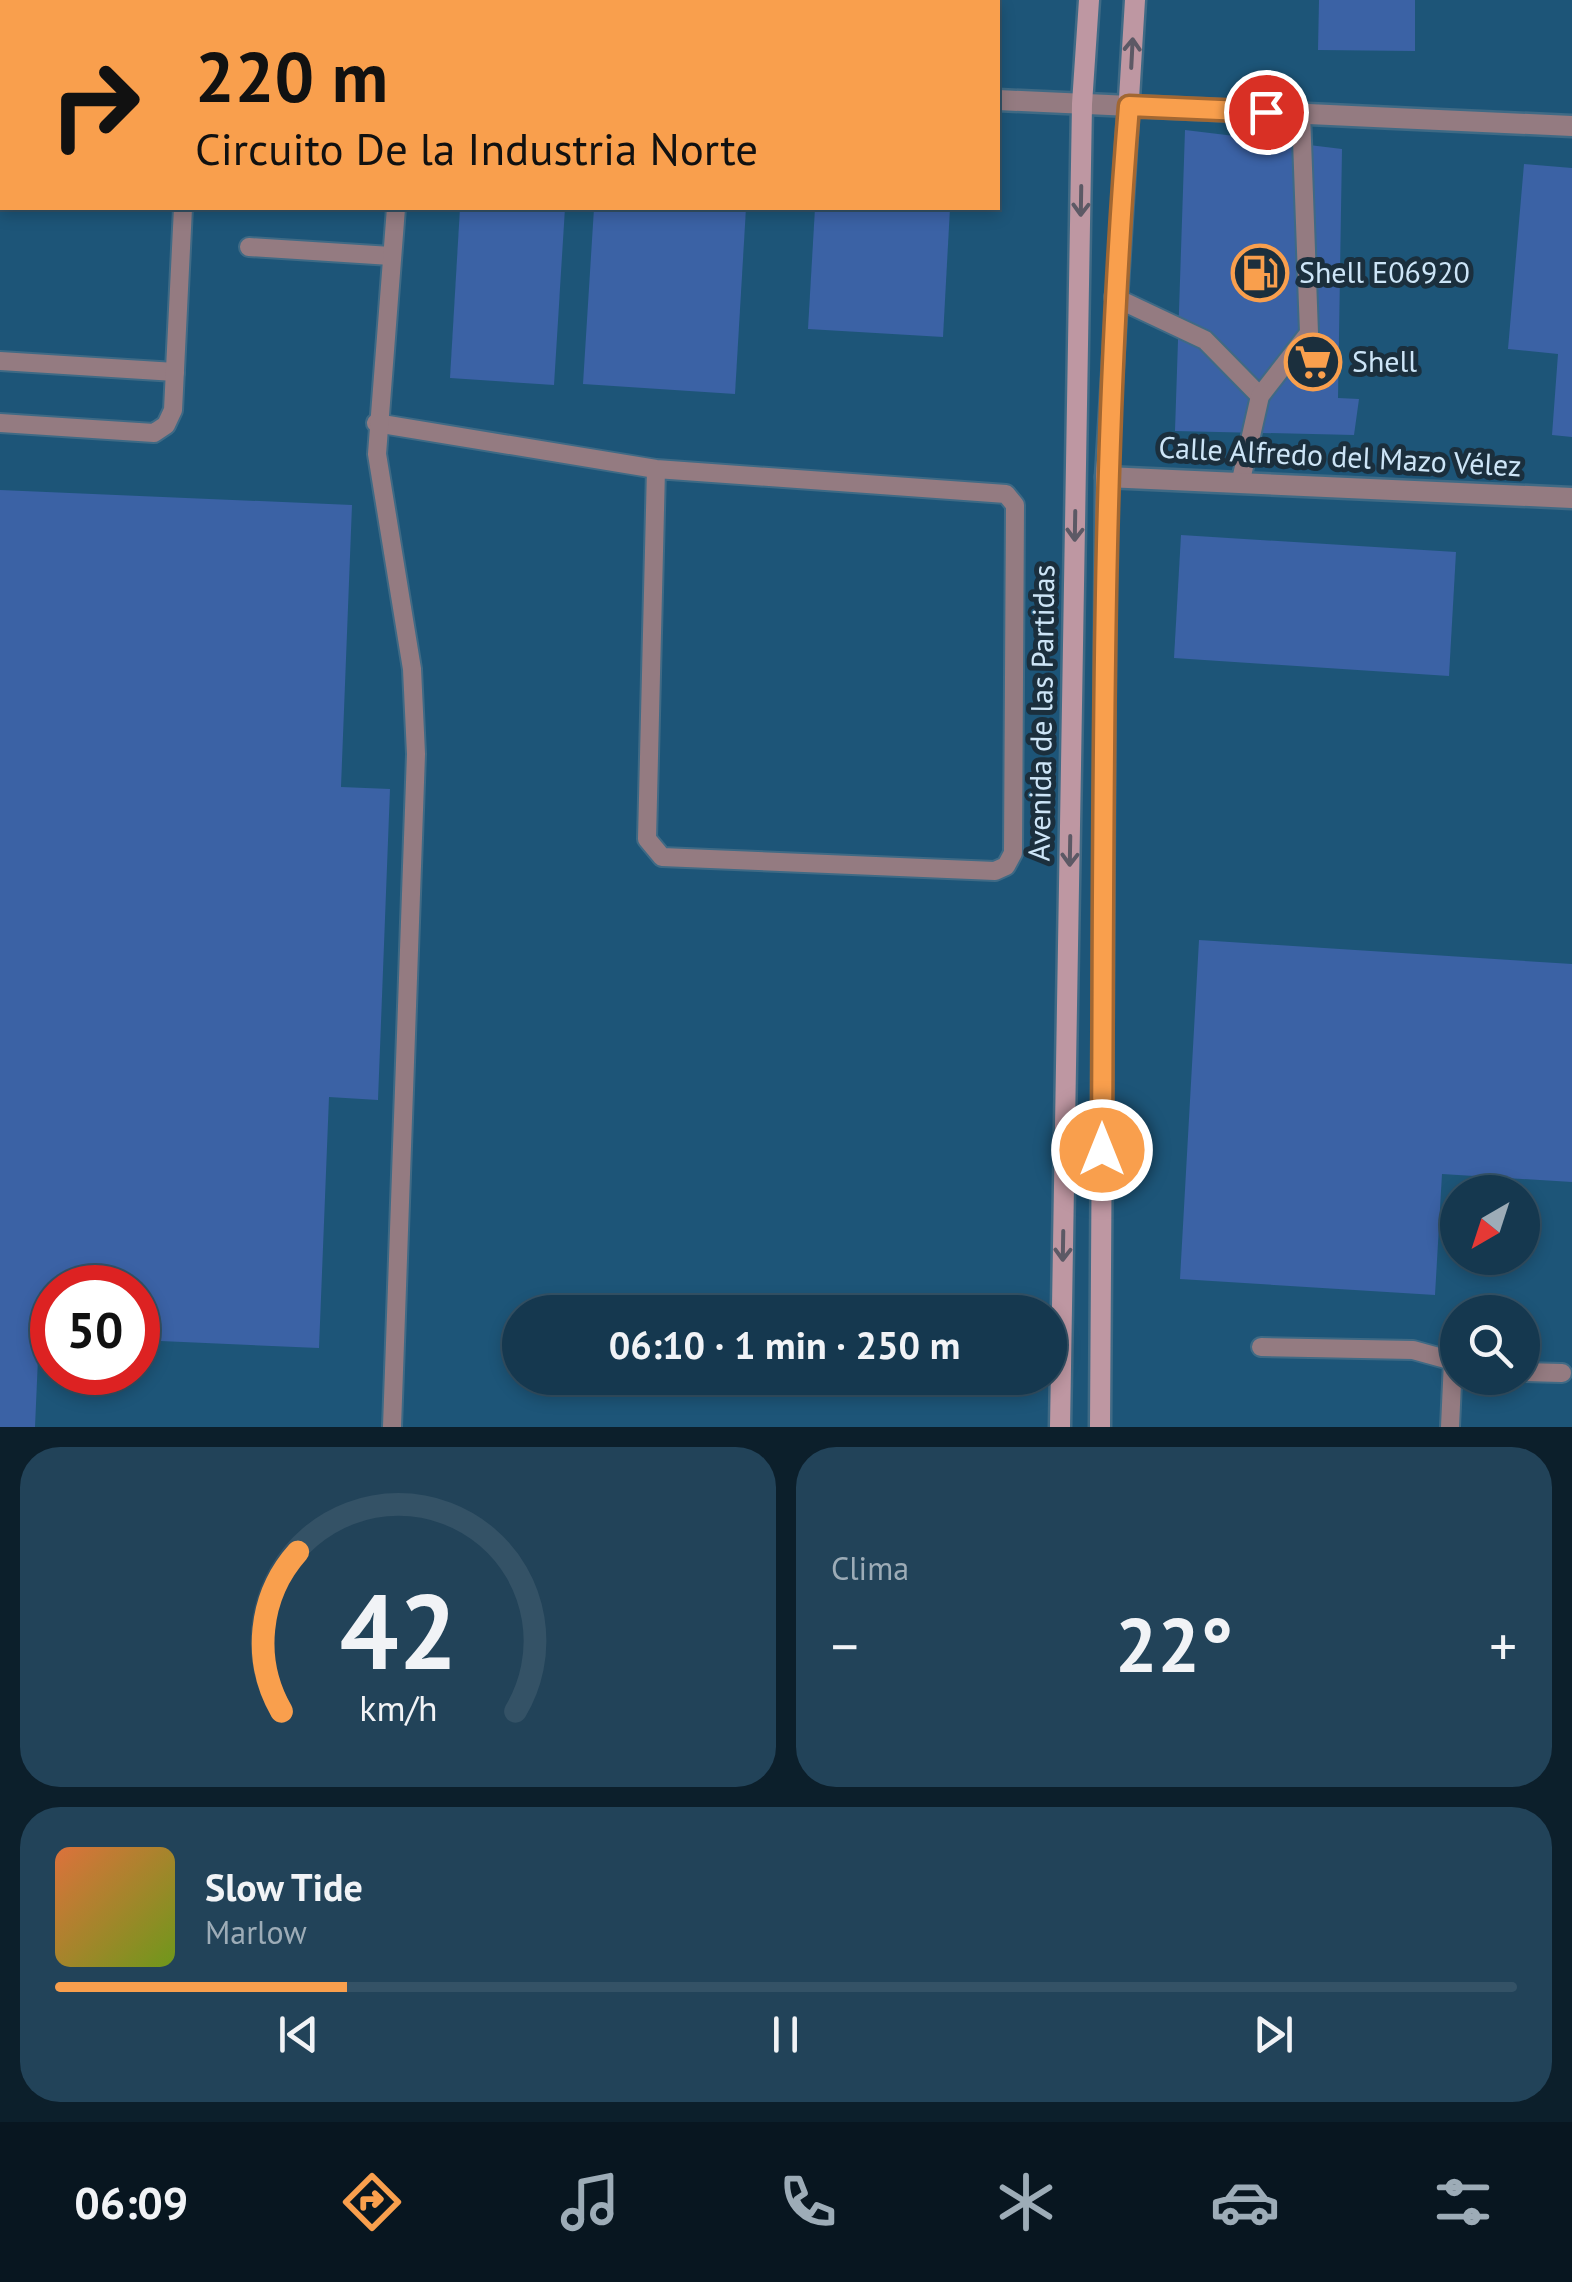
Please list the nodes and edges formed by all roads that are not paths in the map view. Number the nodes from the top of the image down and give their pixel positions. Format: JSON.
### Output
{"nodes":[{"id":1,"x":1088,"y":0,"type":"edge"},
{"id":2,"x":1134,"y":0,"type":"edge"},
{"id":3,"x":1000,"y":100,"type":"edge"},
{"id":4,"x":1082,"y":104,"type":"junction"},
{"id":5,"x":1129,"y":106,"type":"junction"},
{"id":6,"x":1301,"y":113,"type":"junction"},
{"id":7,"x":1572,"y":126,"type":"edge"},
{"id":8,"x":183,"y":210,"type":"edge"},
{"id":9,"x":396,"y":210,"type":"edge"},
{"id":10,"x":248,"y":246,"type":"dead end"},
{"id":11,"x":391,"y":256,"type":"junction"},
{"id":12,"x":1114,"y":296,"type":"junction"},
{"id":13,"x":0,"y":361,"type":"edge"},
{"id":14,"x":174,"y":372,"type":"junction"},
{"id":15,"x":1260,"y":396,"type":"junction"},
{"id":16,"x":376,"y":422,"type":"junction"},
{"id":17,"x":0,"y":424,"type":"edge"},
{"id":18,"x":656,"y":469,"type":"junction"},
{"id":19,"x":1106,"y":477,"type":"junction"},
{"id":20,"x":1241,"y":480,"type":"junction"},
{"id":21,"x":1572,"y":498,"type":"edge"},
{"id":22,"x":1261,"y":1347,"type":"dead end"},
{"id":23,"x":1440,"y":1357,"type":"edge"},
{"id":24,"x":1540,"y":1372,"type":"edge"},
{"id":25,"x":1562,"y":1373,"type":"dead end"},
{"id":26,"x":1453,"y":1395,"type":"edge"},
{"id":27,"x":392,"y":1427,"type":"edge"},
{"id":28,"x":1060,"y":1427,"type":"edge"},
{"id":29,"x":1100,"y":1427,"type":"edge"},
{"id":30,"x":1450,"y":1427,"type":"edge"}],
"edges":[{"from":1,"to":4,"type":"main road","name":"Avenida de las Partidas"},
{"from":5,"to":2,"type":"main road","name":"Avenida de las Partidas","one_way":true},
{"from":3,"to":4,"type":"street"},
{"from":4,"to":5,"type":"street"},
{"from":4,"to":28,"type":"main road","name":"Avenida de las Partidas","one_way":true},
{"from":5,"to":6,"type":"street"},
{"from":5,"to":12,"type":"main road","name":"Avenida de las Partidas"},
{"from":6,"to":7,"type":"street"},
{"from":6,"to":15,"type":"lane"},
{"from":8,"to":14,"type":"lane"},
{"from":9,"to":11,"type":"lane"},
{"from":10,"to":11,"type":"lane"},
{"from":11,"to":16,"type":"lane"},
{"from":12,"to":15,"type":"lane"},
{"from":12,"to":19,"type":"main road","name":"Avenida de las Partidas"},
{"from":13,"to":14,"type":"lane"},
{"from":14,"to":17,"type":"lane"},
{"from":15,"to":20,"type":"lane"},
{"from":16,"to":18,"type":"lane"},
{"from":16,"to":27,"type":"lane"},
{"from":18,"to":18,"type":"lane"},
{"from":19,"to":20,"type":"street","name":"Calle Alfredo del Mazo Vélez"},
{"from":19,"to":29,"type":"main road","name":"Avenida de las Partidas"},
{"from":20,"to":21,"type":"street","name":"Calle Alfredo del Mazo Vélez"},
{"from":22,"to":23,"type":"lane"},
{"from":24,"to":25,"type":"lane"},
{"from":26,"to":30,"type":"lane"}]}
